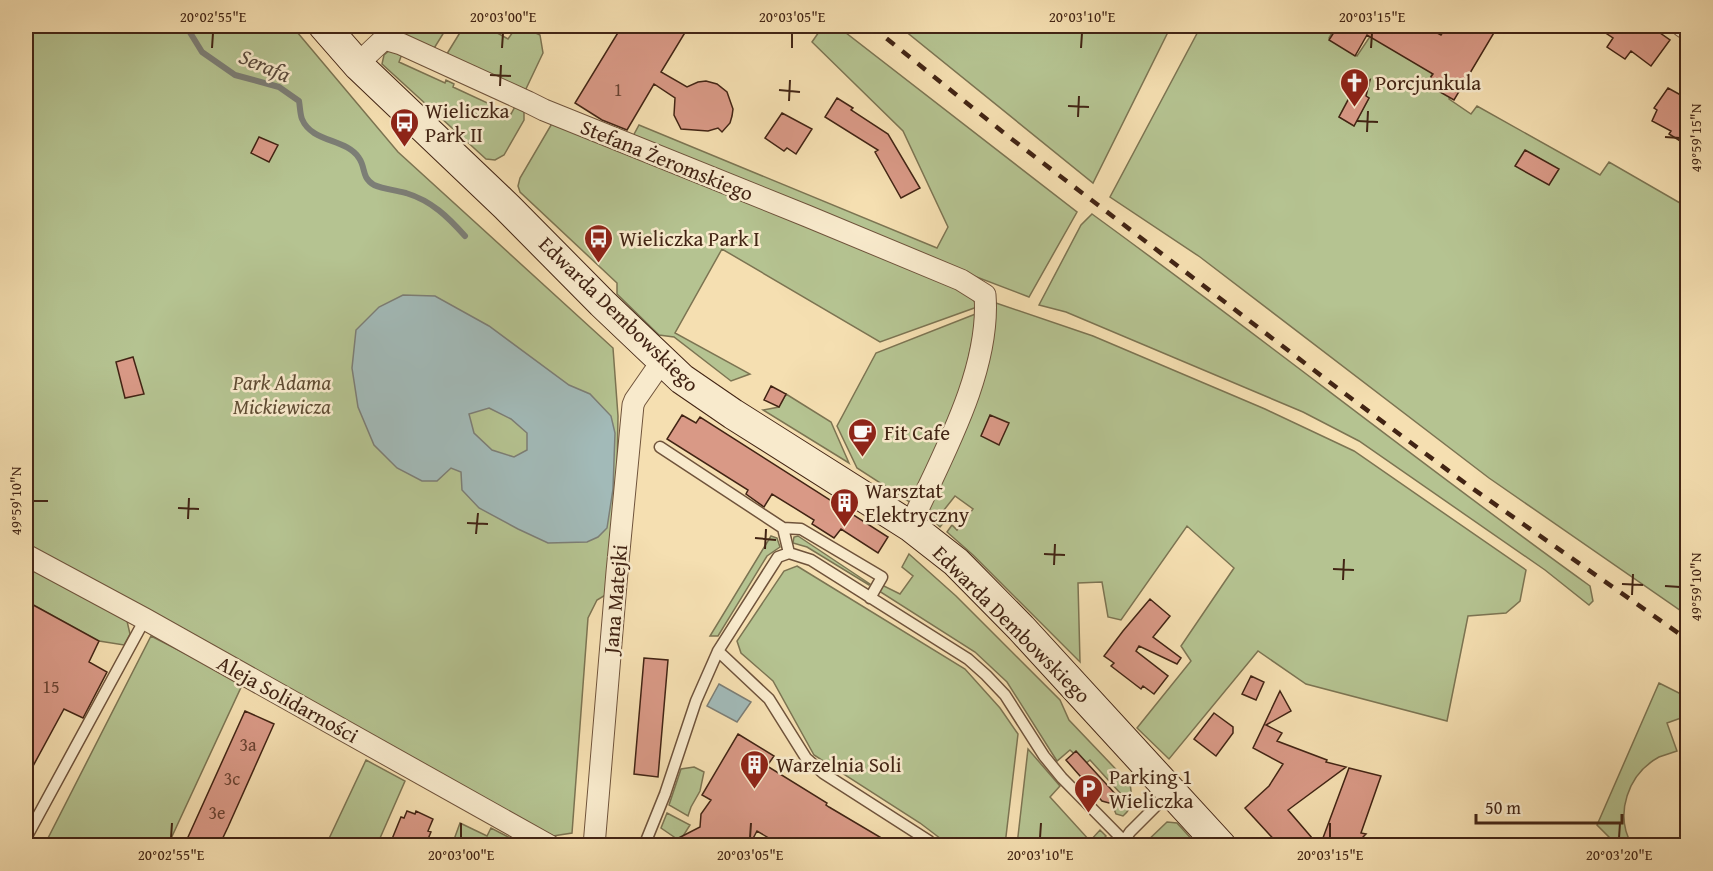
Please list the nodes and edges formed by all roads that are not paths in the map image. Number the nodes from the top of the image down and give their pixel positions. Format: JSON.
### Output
{"nodes":[{"id":1,"x":324,"y":26,"type":"edge"},
{"id":2,"x":1682,"y":26,"type":"edge"},
{"id":3,"x":1688,"y":30,"type":"edge"},
{"id":4,"x":359,"y":66,"type":"junction"},
{"id":5,"x":662,"y":360,"type":"junction"},
{"id":6,"x":660,"y":447,"type":"dead end"},
{"id":7,"x":913,"y":518,"type":"junction"},
{"id":8,"x":783,"y":528,"type":"junction"},
{"id":9,"x":789,"y":553,"type":"junction"},
{"id":10,"x":26,"y":555,"type":"edge"},
{"id":11,"x":870,"y":598,"type":"junction"},
{"id":12,"x":145,"y":619,"type":"junction"},
{"id":13,"x":718,"y":651,"type":"junction"},
{"id":14,"x":1171,"y":792,"type":"junction"},
{"id":15,"x":26,"y":838,"type":"edge"},
{"id":16,"x":550,"y":846,"type":"edge"},
{"id":17,"x":594,"y":846,"type":"edge"},
{"id":18,"x":644,"y":846,"type":"edge"},
{"id":19,"x":933,"y":846,"type":"edge"},
{"id":20,"x":1221,"y":846,"type":"edge"}],
"edges":[{"from":1,"to":4,"type":"street","name":"Edwarda Dembowskiego"},
{"from":2,"to":3,"type":"street"},
{"from":4,"to":5,"type":"street","name":"Edwarda Dembowskiego"},
{"from":4,"to":7,"type":"street","name":"Stefana Żeromskiego"},
{"from":5,"to":7,"type":"street","name":"Edwarda Dembowskiego"},
{"from":5,"to":17,"type":"street","name":"Jana Matejki"},
{"from":6,"to":8,"type":"lane"},
{"from":7,"to":14,"type":"street","name":"Edwarda Dembowskiego"},
{"from":8,"to":9,"type":"lane"},
{"from":8,"to":11,"type":"lane"},
{"from":9,"to":11,"type":"lane"},
{"from":9,"to":13,"type":"lane"},
{"from":10,"to":12,"type":"street","name":"Aleja Solidarności"},
{"from":11,"to":14,"type":"lane"},
{"from":12,"to":15,"type":"lane"},
{"from":12,"to":16,"type":"street","name":"Aleja Solidarności"},
{"from":13,"to":18,"type":"lane"},
{"from":13,"to":19,"type":"lane"},
{"from":14,"to":20,"type":"street","name":"Edwarda Dembowskiego"}]}
